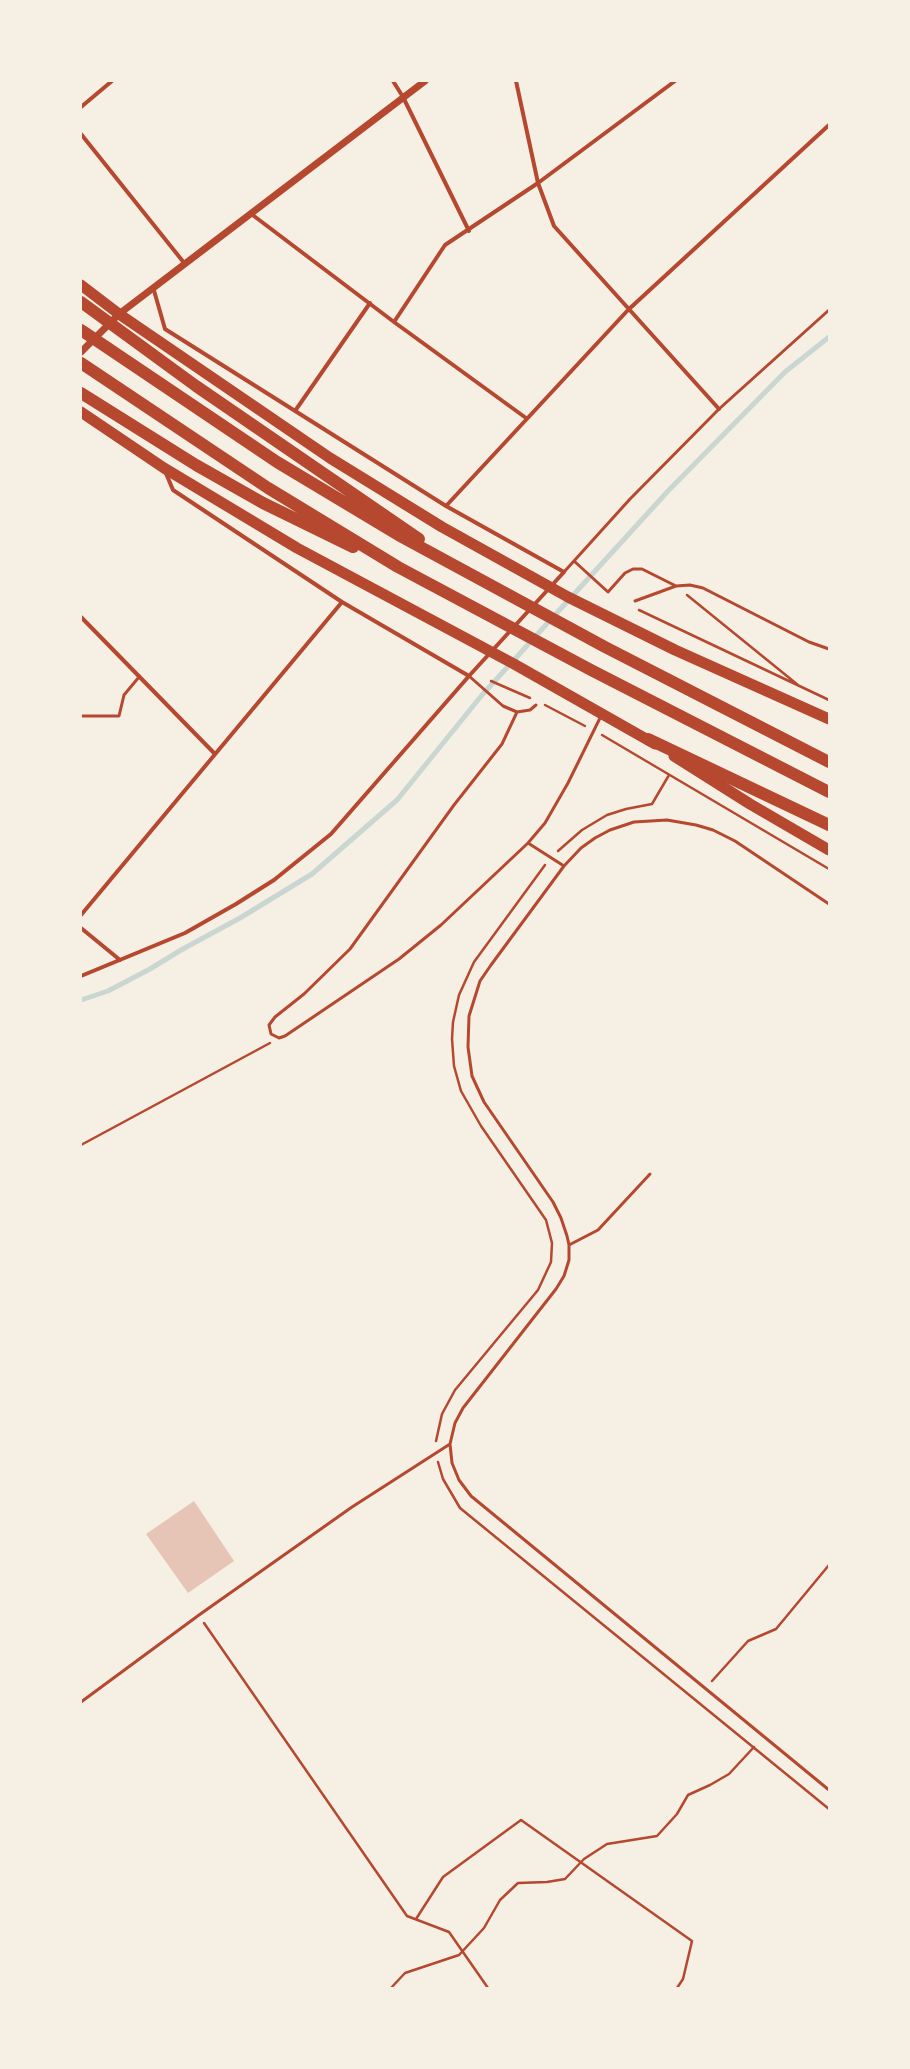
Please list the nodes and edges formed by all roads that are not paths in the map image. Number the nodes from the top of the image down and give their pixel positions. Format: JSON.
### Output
{"nodes":[{"id":1,"x":112,"y":81,"type":"edge"},
{"id":2,"x":393,"y":81,"type":"edge"},
{"id":3,"x":425,"y":81,"type":"edge"},
{"id":4,"x":516,"y":81,"type":"edge"},
{"id":5,"x":675,"y":81,"type":"edge"},
{"id":6,"x":403,"y":97,"type":"junction"},
{"id":7,"x":81,"y":107,"type":"edge"},
{"id":8,"x":829,"y":125,"type":"edge"},
{"id":9,"x":81,"y":134,"type":"edge"},
{"id":10,"x":538,"y":183,"type":"junction"},
{"id":11,"x":250,"y":213,"type":"junction"},
{"id":12,"x":469,"y":231,"type":"junction"},
{"id":13,"x":185,"y":264,"type":"junction"},
{"id":14,"x":81,"y":285,"type":"edge"},
{"id":15,"x":153,"y":288,"type":"junction"},
{"id":16,"x":81,"y":302,"type":"edge"},
{"id":17,"x":370,"y":303,"type":"junction"},
{"id":18,"x":628,"y":310,"type":"junction"},
{"id":19,"x":829,"y":310,"type":"edge"},
{"id":20,"x":119,"y":314,"type":"junction"},
{"id":21,"x":394,"y":322,"type":"junction"},
{"id":22,"x":81,"y":330,"type":"edge"},
{"id":23,"x":81,"y":352,"type":"edge"},
{"id":24,"x":81,"y":363,"type":"edge"},
{"id":25,"x":81,"y":393,"type":"edge"},
{"id":26,"x":719,"y":409,"type":"junction"},
{"id":27,"x":295,"y":411,"type":"junction"},
{"id":28,"x":81,"y":412,"type":"edge"},
{"id":29,"x":526,"y":418,"type":"junction"},
{"id":30,"x":164,"y":468,"type":"junction"},
{"id":31,"x":446,"y":506,"type":"junction"},
{"id":32,"x":574,"y":562,"type":"junction"},
{"id":33,"x":398,"y":567,"type":"junction"},
{"id":34,"x":465,"y":572,"type":"junction"},
{"id":35,"x":564,"y":572,"type":"junction"},
{"id":36,"x":676,"y":586,"type":"junction"},
{"id":37,"x":550,"y":588,"type":"junction"},
{"id":38,"x":635,"y":601,"type":"dead end"},
{"id":39,"x":342,"y":602,"type":"junction"},
{"id":40,"x":81,"y":617,"type":"edge"},
{"id":41,"x":829,"y":649,"type":"edge"},
{"id":42,"x":496,"y":654,"type":"junction"},
{"id":43,"x":469,"y":676,"type":"junction"},
{"id":44,"x":139,"y":677,"type":"junction"},
{"id":45,"x":536,"y":705,"type":"dead end"},
{"id":46,"x":517,"y":712,"type":"junction"},
{"id":47,"x":602,"y":715,"type":"junction"},
{"id":48,"x":81,"y":716,"type":"edge"},
{"id":49,"x":829,"y":719,"type":"edge"},
{"id":50,"x":648,"y":739,"type":"junction"},
{"id":51,"x":215,"y":754,"type":"junction"},
{"id":52,"x":829,"y":762,"type":"edge"},
{"id":53,"x":829,"y":792,"type":"edge"},
{"id":54,"x":829,"y":825,"type":"edge"},
{"id":55,"x":528,"y":843,"type":"junction"},
{"id":56,"x":829,"y":850,"type":"edge"},
{"id":57,"x":564,"y":866,"type":"junction"},
{"id":58,"x":829,"y":904,"type":"edge"},
{"id":59,"x":81,"y":915,"type":"edge"},
{"id":60,"x":81,"y":928,"type":"edge"},
{"id":61,"x":120,"y":960,"type":"junction"},
{"id":62,"x":81,"y":976,"type":"edge"},
{"id":63,"x":650,"y":1174,"type":"dead end"},
{"id":64,"x":569,"y":1244,"type":"junction"},
{"id":65,"x":450,"y":1444,"type":"junction"},
{"id":66,"x":81,"y":1702,"type":"edge"},
{"id":67,"x":829,"y":1790,"type":"edge"}],
"edges":[{"from":1,"to":7,"type":"street"},
{"from":2,"to":6,"type":"street"},
{"from":3,"to":6,"type":"street"},
{"from":4,"to":10,"type":"street"},
{"from":5,"to":10,"type":"street"},
{"from":6,"to":11,"type":"street"},
{"from":6,"to":12,"type":"street"},
{"from":8,"to":18,"type":"street"},
{"from":9,"to":13,"type":"street"},
{"from":10,"to":12,"type":"street"},
{"from":10,"to":18,"type":"street"},
{"from":11,"to":13,"type":"street"},
{"from":11,"to":17,"type":"street"},
{"from":12,"to":21,"type":"street"},
{"from":13,"to":15,"type":"street"},
{"from":14,"to":20,"type":"highway"},
{"from":15,"to":20,"type":"street"},
{"from":15,"to":27,"type":"street"},
{"from":16,"to":34,"type":"highway"},
{"from":17,"to":21,"type":"street"},
{"from":17,"to":27,"type":"street"},
{"from":18,"to":26,"type":"street"},
{"from":18,"to":29,"type":"street"},
{"from":19,"to":26,"type":"lane"},
{"from":20,"to":23,"type":"street"},
{"from":20,"to":37,"type":"highway"},
{"from":21,"to":29,"type":"street"},
{"from":22,"to":34,"type":"highway"},
{"from":24,"to":33,"type":"highway"},
{"from":25,"to":33,"type":"highway"},
{"from":26,"to":32,"type":"lane"},
{"from":27,"to":31,"type":"street"},
{"from":28,"to":30,"type":"highway"},
{"from":29,"to":31,"type":"street"},
{"from":30,"to":39,"type":"street"},
{"from":30,"to":42,"type":"highway"},
{"from":31,"to":35,"type":"street"},
{"from":32,"to":35,"type":"lane"},
{"from":32,"to":36,"type":"lane"},
{"from":33,"to":53,"type":"highway"},
{"from":34,"to":52,"type":"highway"},
{"from":35,"to":37,"type":"street"},
{"from":36,"to":38,"type":"lane"},
{"from":36,"to":41,"type":"lane"},
{"from":37,"to":42,"type":"street"},
{"from":37,"to":49,"type":"highway"},
{"from":39,"to":43,"type":"street"},
{"from":39,"to":51,"type":"street"},
{"from":40,"to":44,"type":"street"},
{"from":42,"to":43,"type":"street"},
{"from":42,"to":47,"type":"highway"},
{"from":43,"to":46,"type":"lane"},
{"from":43,"to":61,"type":"street"},
{"from":44,"to":48,"type":"lane"},
{"from":44,"to":51,"type":"street"},
{"from":45,"to":46,"type":"lane"},
{"from":46,"to":55,"type":"lane"},
{"from":47,"to":50,"type":"highway"},
{"from":47,"to":55,"type":"lane"},
{"from":50,"to":54,"type":"highway"},
{"from":50,"to":56,"type":"highway"},
{"from":51,"to":59,"type":"street"},
{"from":55,"to":57,"type":"lane"},
{"from":57,"to":58,"type":"lane"},
{"from":57,"to":64,"type":"lane"},
{"from":60,"to":61,"type":"street"},
{"from":61,"to":62,"type":"street"},
{"from":63,"to":64,"type":"lane"},
{"from":64,"to":65,"type":"lane"},
{"from":65,"to":66,"type":"lane"},
{"from":65,"to":67,"type":"lane"}]}
